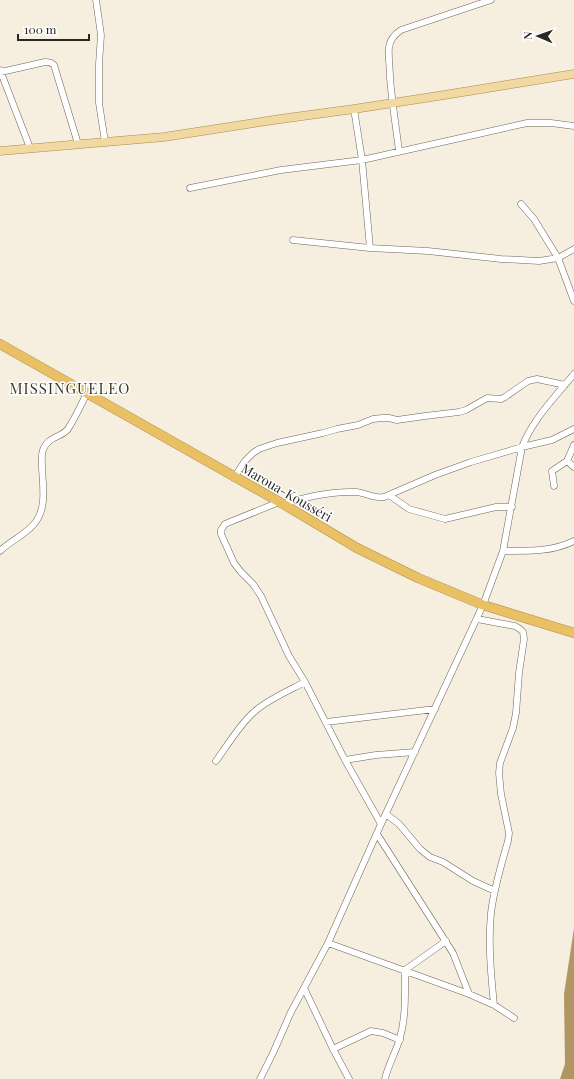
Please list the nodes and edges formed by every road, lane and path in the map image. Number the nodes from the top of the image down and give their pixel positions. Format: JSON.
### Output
{"nodes":[{"id":1,"x":96,"y":0,"type":"edge"},
{"id":2,"x":491,"y":0,"type":"edge"},
{"id":3,"x":1,"y":71,"type":"edge"},
{"id":4,"x":574,"y":74,"type":"edge"},
{"id":5,"x":392,"y":103,"type":"junction"},
{"id":6,"x":354,"y":109,"type":"junction"},
{"id":7,"x":574,"y":126,"type":"edge"},
{"id":8,"x":105,"y":142,"type":"junction"},
{"id":9,"x":78,"y":144,"type":"junction"},
{"id":10,"x":30,"y":148,"type":"junction"},
{"id":11,"x":0,"y":151,"type":"edge"},
{"id":12,"x":400,"y":151,"type":"junction"},
{"id":13,"x":362,"y":160,"type":"junction"},
{"id":14,"x":190,"y":188,"type":"dead end"},
{"id":15,"x":521,"y":204,"type":"dead end"},
{"id":16,"x":293,"y":240,"type":"dead end"},
{"id":17,"x":370,"y":248,"type":"junction"},
{"id":18,"x":574,"y":249,"type":"edge"},
{"id":19,"x":558,"y":258,"type":"junction"},
{"id":20,"x":574,"y":301,"type":"edge"},
{"id":21,"x":0,"y":344,"type":"edge"},
{"id":22,"x":574,"y":374,"type":"edge"},
{"id":23,"x":565,"y":384,"type":"junction"},
{"id":24,"x":87,"y":393,"type":"junction"},
{"id":25,"x":574,"y":429,"type":"edge"},
{"id":26,"x":574,"y":445,"type":"edge"},
{"id":27,"x":522,"y":447,"type":"junction"},
{"id":28,"x":567,"y":461,"type":"junction"},
{"id":29,"x":574,"y":467,"type":"edge"},
{"id":30,"x":234,"y":478,"type":"junction"},
{"id":31,"x":554,"y":486,"type":"dead end"},
{"id":32,"x":388,"y":496,"type":"junction"},
{"id":33,"x":281,"y":503,"type":"junction"},
{"id":34,"x":512,"y":507,"type":"junction"},
{"id":35,"x":574,"y":541,"type":"edge"},
{"id":36,"x":0,"y":551,"type":"edge"},
{"id":37,"x":504,"y":551,"type":"junction"},
{"id":38,"x":483,"y":604,"type":"junction"},
{"id":39,"x":476,"y":619,"type":"junction"},
{"id":40,"x":574,"y":633,"type":"edge"},
{"id":41,"x":305,"y":682,"type":"junction"},
{"id":42,"x":435,"y":709,"type":"junction"},
{"id":43,"x":326,"y":722,"type":"junction"},
{"id":44,"x":415,"y":752,"type":"junction"},
{"id":45,"x":346,"y":760,"type":"junction"},
{"id":46,"x":216,"y":761,"type":"dead end"},
{"id":47,"x":386,"y":814,"type":"junction"},
{"id":48,"x":381,"y":824,"type":"junction"},
{"id":49,"x":377,"y":834,"type":"junction"},
{"id":50,"x":494,"y":890,"type":"junction"},
{"id":51,"x":446,"y":941,"type":"junction"},
{"id":52,"x":328,"y":943,"type":"junction"},
{"id":53,"x":405,"y":970,"type":"junction"},
{"id":54,"x":304,"y":988,"type":"junction"},
{"id":55,"x":469,"y":994,"type":"junction"},
{"id":56,"x":494,"y":1005,"type":"junction"},
{"id":57,"x":514,"y":1018,"type":"dead end"},
{"id":58,"x":400,"y":1040,"type":"junction"},
{"id":59,"x":333,"y":1049,"type":"junction"},
{"id":60,"x":260,"y":1079,"type":"edge"},
{"id":61,"x":349,"y":1079,"type":"edge"},
{"id":62,"x":385,"y":1079,"type":"edge"}],
"edges":[{"from":1,"to":8,"type":"street"},
{"from":2,"to":5,"type":"street"},
{"from":3,"to":9,"type":"street"},
{"from":3,"to":10,"type":"street"},
{"from":4,"to":5,"type":"main road"},
{"from":5,"to":6,"type":"main road"},
{"from":5,"to":12,"type":"street"},
{"from":6,"to":8,"type":"main road"},
{"from":6,"to":13,"type":"street"},
{"from":7,"to":12,"type":"street"},
{"from":8,"to":9,"type":"main road"},
{"from":9,"to":10,"type":"main road"},
{"from":10,"to":11,"type":"main road"},
{"from":12,"to":13,"type":"street"},
{"from":13,"to":14,"type":"street"},
{"from":13,"to":17,"type":"street"},
{"from":15,"to":19,"type":"street"},
{"from":16,"to":17,"type":"street"},
{"from":17,"to":19,"type":"street"},
{"from":18,"to":19,"type":"street"},
{"from":19,"to":20,"type":"street"},
{"from":21,"to":24,"type":"highway","name":"Maroua-Kousséri"},
{"from":22,"to":23,"type":"street"},
{"from":23,"to":27,"type":"street"},
{"from":23,"to":30,"type":"street"},
{"from":24,"to":30,"type":"highway","name":"Maroua-Kousséri"},
{"from":24,"to":36,"type":"street"},
{"from":25,"to":27,"type":"street"},
{"from":26,"to":28,"type":"street"},
{"from":27,"to":32,"type":"street"},
{"from":27,"to":34,"type":"street"},
{"from":28,"to":29,"type":"street"},
{"from":28,"to":31,"type":"street"},
{"from":30,"to":33,"type":"highway","name":"Maroua-Kousséri"},
{"from":32,"to":33,"type":"street"},
{"from":32,"to":34,"type":"street"},
{"from":33,"to":38,"type":"highway","name":"Maroua-Kousséri"},
{"from":33,"to":41,"type":"street"},
{"from":34,"to":37,"type":"street"},
{"from":35,"to":37,"type":"street"},
{"from":37,"to":38,"type":"street"},
{"from":38,"to":39,"type":"street"},
{"from":38,"to":40,"type":"highway","name":"Maroua-Kousséri"},
{"from":39,"to":42,"type":"street"},
{"from":39,"to":50,"type":"street"},
{"from":41,"to":43,"type":"street"},
{"from":41,"to":46,"type":"street"},
{"from":42,"to":43,"type":"street"},
{"from":42,"to":44,"type":"street"},
{"from":43,"to":45,"type":"street"},
{"from":44,"to":45,"type":"street"},
{"from":44,"to":47,"type":"street"},
{"from":45,"to":48,"type":"street"},
{"from":47,"to":48,"type":"street"},
{"from":47,"to":50,"type":"street"},
{"from":48,"to":49,"type":"street"},
{"from":49,"to":51,"type":"street"},
{"from":49,"to":52,"type":"street"},
{"from":50,"to":56,"type":"street"},
{"from":51,"to":53,"type":"street"},
{"from":51,"to":55,"type":"street"},
{"from":52,"to":53,"type":"street"},
{"from":52,"to":54,"type":"street"},
{"from":53,"to":55,"type":"street"},
{"from":53,"to":58,"type":"street"},
{"from":54,"to":59,"type":"street"},
{"from":54,"to":60,"type":"street"},
{"from":55,"to":56,"type":"street"},
{"from":56,"to":57,"type":"street"},
{"from":58,"to":59,"type":"street"},
{"from":58,"to":62,"type":"street"},
{"from":59,"to":61,"type":"street"}]}
